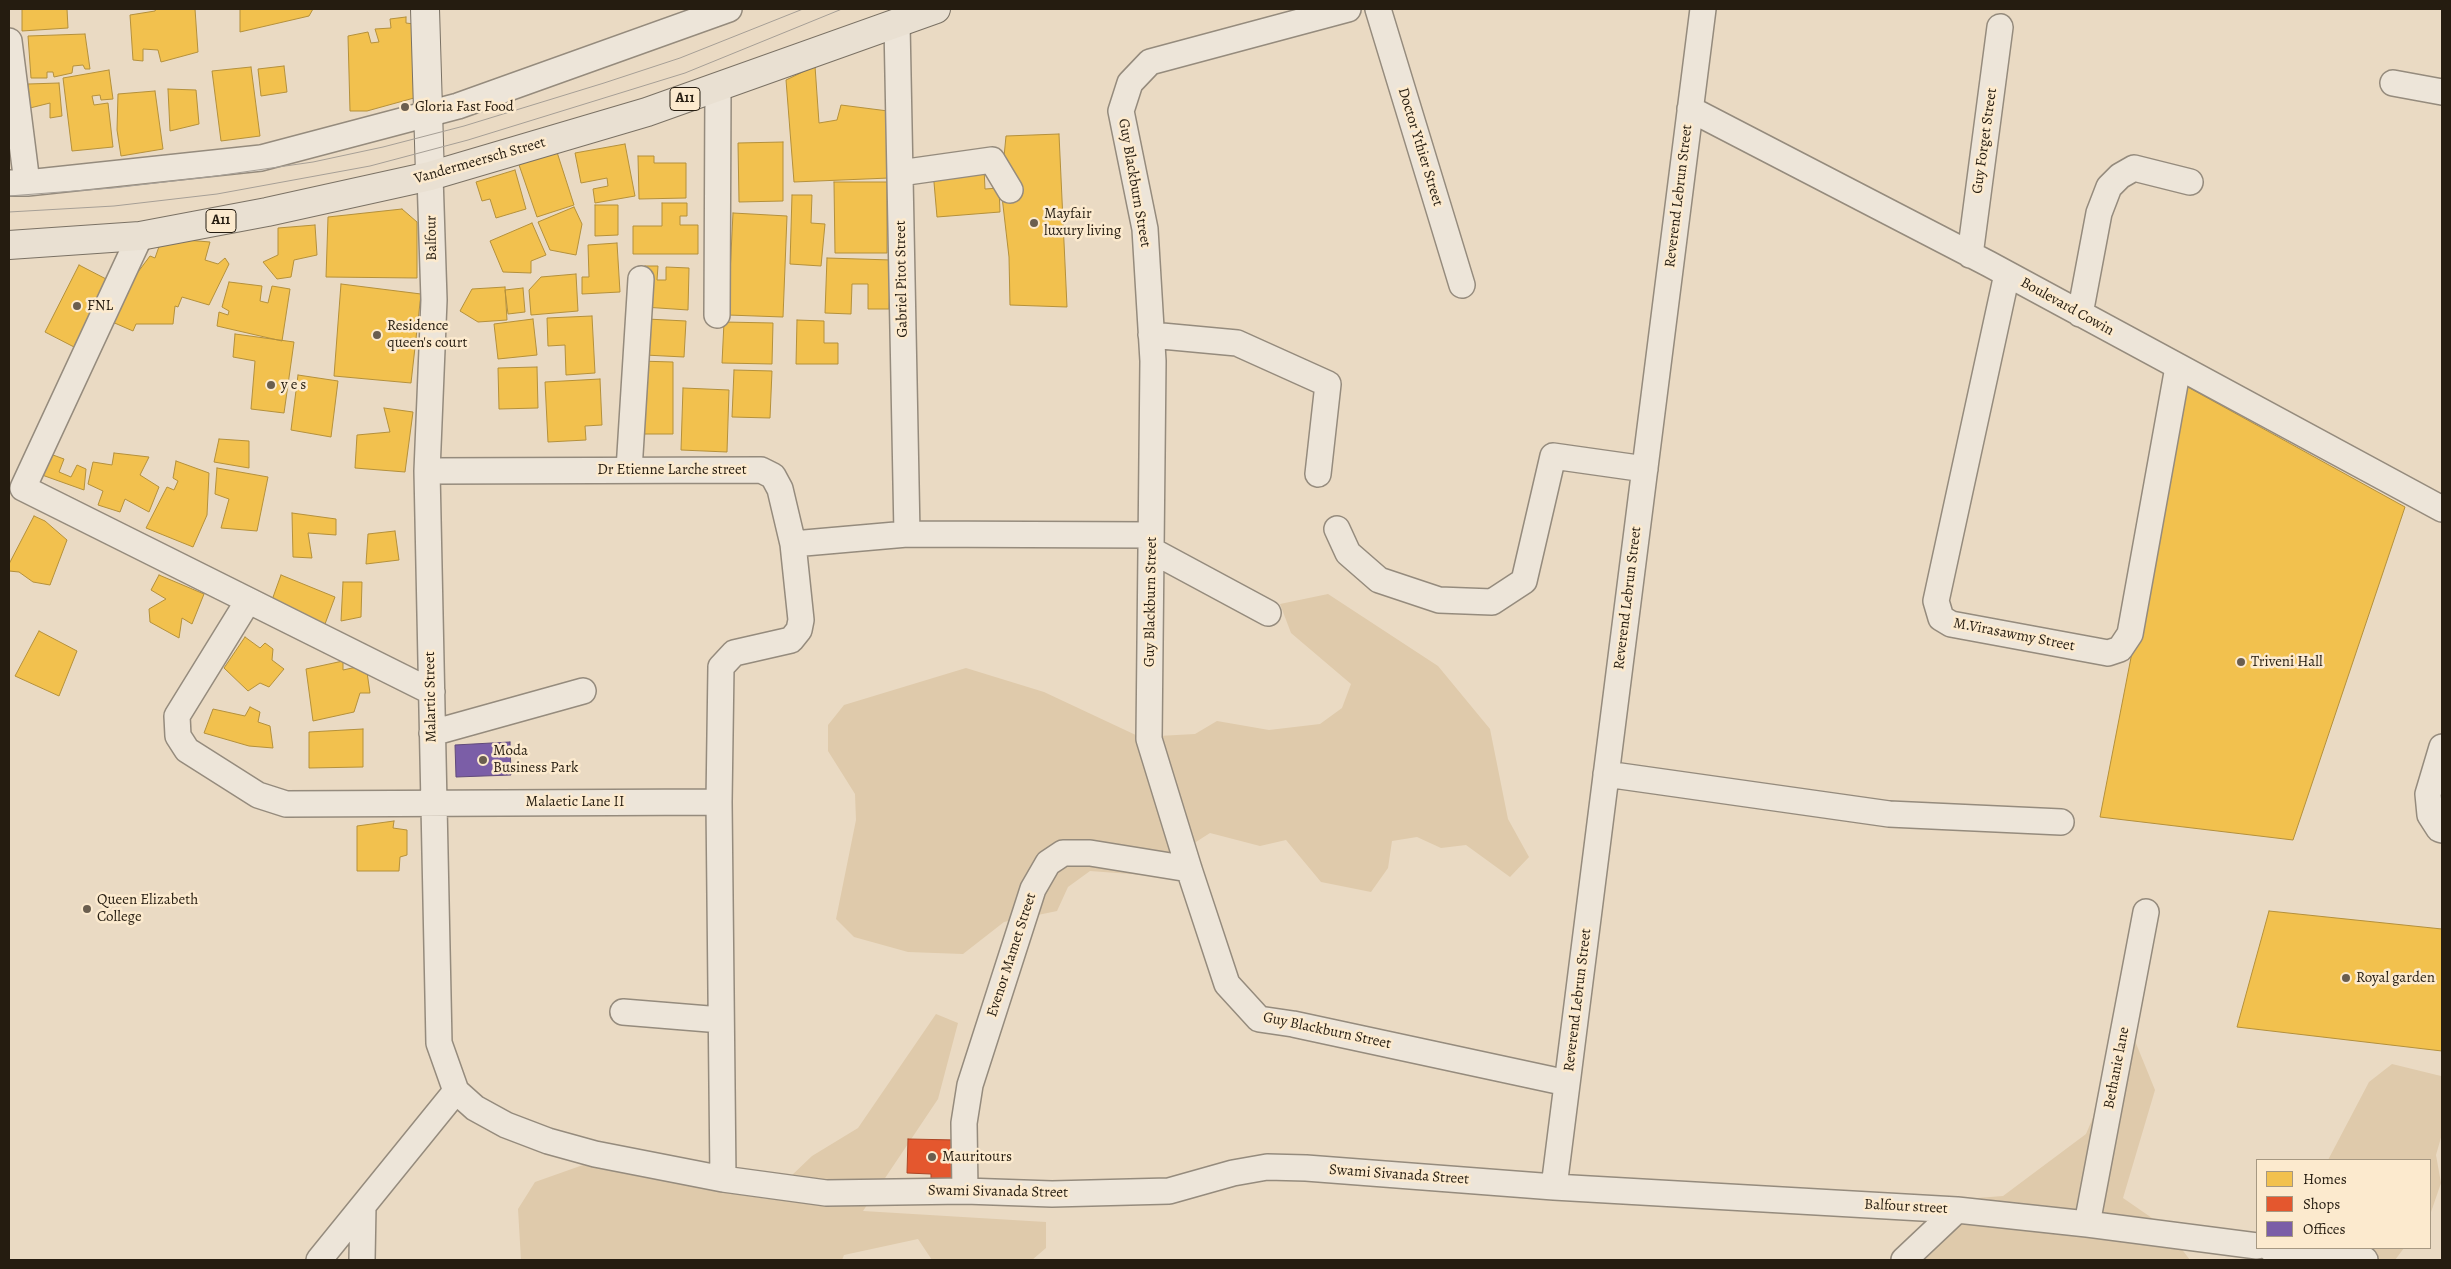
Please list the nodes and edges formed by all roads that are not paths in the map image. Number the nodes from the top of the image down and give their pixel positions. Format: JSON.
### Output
{"nodes":[{"id":1,"x":425,"y":9,"type":"edge"},
{"id":2,"x":729,"y":9,"type":"edge"},
{"id":3,"x":936,"y":9,"type":"edge"},
{"id":4,"x":1348,"y":9,"type":"edge"},
{"id":5,"x":1378,"y":9,"type":"edge"},
{"id":6,"x":1703,"y":9,"type":"edge"},
{"id":7,"x":897,"y":24,"type":"junction"},
{"id":8,"x":2000,"y":27,"type":"dead end"},
{"id":9,"x":9,"y":41,"type":"edge"},
{"id":10,"x":2394,"y":83,"type":"dead end"},
{"id":11,"x":718,"y":88,"type":"junction"},
{"id":12,"x":2442,"y":92,"type":"edge"},
{"id":13,"x":1690,"y":109,"type":"junction"},
{"id":14,"x":429,"y":115,"type":"junction"},
{"id":15,"x":900,"y":173,"type":"junction"},
{"id":16,"x":430,"y":176,"type":"junction"},
{"id":17,"x":2190,"y":182,"type":"dead end"},
{"id":18,"x":18,"y":183,"type":"edge"},
{"id":19,"x":1010,"y":190,"type":"dead end"},
{"id":20,"x":140,"y":236,"type":"junction"},
{"id":21,"x":9,"y":248,"type":"edge"},
{"id":22,"x":1970,"y":255,"type":"junction"},
{"id":23,"x":2007,"y":274,"type":"junction"},
{"id":24,"x":641,"y":279,"type":"dead end"},
{"id":25,"x":1462,"y":285,"type":"dead end"},
{"id":26,"x":434,"y":300,"type":"joint"},
{"id":27,"x":2080,"y":314,"type":"junction"},
{"id":28,"x":717,"y":316,"type":"dead end"},
{"id":29,"x":1151,"y":335,"type":"junction"},
{"id":30,"x":2178,"y":368,"type":"junction"},
{"id":31,"x":1644,"y":469,"type":"junction"},
{"id":32,"x":629,"y":470,"type":"junction"},
{"id":33,"x":427,"y":471,"type":"junction"},
{"id":34,"x":1318,"y":474,"type":"dead end"},
{"id":35,"x":2442,"y":509,"type":"edge"},
{"id":36,"x":1337,"y":529,"type":"dead end"},
{"id":37,"x":907,"y":534,"type":"junction"},
{"id":38,"x":1151,"y":543,"type":"junction"},
{"id":39,"x":792,"y":544,"type":"junction"},
{"id":40,"x":248,"y":601,"type":"junction"},
{"id":41,"x":1268,"y":613,"type":"dead end"},
{"id":42,"x":583,"y":691,"type":"dead end"},
{"id":43,"x":432,"y":692,"type":"junction"},
{"id":44,"x":432,"y":733,"type":"junction"},
{"id":45,"x":2442,"y":747,"type":"edge"},
{"id":46,"x":1606,"y":774,"type":"junction"},
{"id":47,"x":432,"y":802,"type":"junction"},
{"id":48,"x":718,"y":802,"type":"junction"},
{"id":49,"x":2061,"y":822,"type":"dead end"},
{"id":50,"x":2442,"y":830,"type":"edge"},
{"id":51,"x":1188,"y":869,"type":"junction"},
{"id":52,"x":2146,"y":912,"type":"dead end"},
{"id":53,"x":623,"y":1012,"type":"dead end"},
{"id":54,"x":721,"y":1020,"type":"junction"},
{"id":55,"x":1567,"y":1083,"type":"junction"},
{"id":56,"x":456,"y":1092,"type":"junction"},
{"id":57,"x":723,"y":1179,"type":"junction"},
{"id":58,"x":1554,"y":1187,"type":"junction"},
{"id":59,"x":965,"y":1191,"type":"junction"},
{"id":60,"x":363,"y":1206,"type":"junction"},
{"id":61,"x":1957,"y":1210,"type":"junction"},
{"id":62,"x":2088,"y":1224,"type":"junction"},
{"id":63,"x":2256,"y":1246,"type":"edge"},
{"id":64,"x":2278,"y":1249,"type":"edge"},
{"id":65,"x":319,"y":1260,"type":"edge"},
{"id":66,"x":362,"y":1260,"type":"edge"},
{"id":67,"x":1904,"y":1260,"type":"edge"},
{"id":68,"x":2365,"y":1260,"type":"edge"}],
"edges":[{"from":1,"to":14,"type":"street"},
{"from":2,"to":14,"type":"street"},
{"from":3,"to":7,"type":"main road","name":"Vandermeersch Street","number":"A11"},
{"from":4,"to":29,"type":"street","name":"Guy Blackburn Street"},
{"from":5,"to":25,"type":"street","name":"Doctor Ythier Street"},
{"from":6,"to":13,"type":"street","name":"Reverend Lebrun Street"},
{"from":7,"to":11,"type":"main road","name":"Vandermeersch Street","number":"A11"},
{"from":7,"to":15,"type":"street","name":"Gabriel Pitot Street"},
{"from":8,"to":22,"type":"street","name":"Guy Forget Street"},
{"from":9,"to":18,"type":"street"},
{"from":10,"to":12,"type":"street"},
{"from":11,"to":16,"type":"main road","name":"Vandermeersch Street","number":"A11"},
{"from":11,"to":28,"type":"street"},
{"from":13,"to":22,"type":"street","name":"Boulevard Cowin"},
{"from":13,"to":31,"type":"street","name":"Reverend Lebrun Street"},
{"from":14,"to":16,"type":"street"},
{"from":14,"to":18,"type":"street"},
{"from":15,"to":19,"type":"street"},
{"from":15,"to":37,"type":"street","name":"Gabriel Pitot Street"},
{"from":16,"to":20,"type":"main road","name":"Vandermeersch Street","number":"A11"},
{"from":16,"to":26,"type":"street","name":"Balfour"},
{"from":17,"to":27,"type":"street"},
{"from":20,"to":21,"type":"main road","name":"Vandermeersch Street","number":"A11"},
{"from":20,"to":40,"type":"street"},
{"from":22,"to":23,"type":"street","name":"Boulevard Cowin"},
{"from":23,"to":27,"type":"street","name":"Boulevard Cowin"},
{"from":23,"to":30,"type":"street","name":"M.Virasawmy Street"},
{"from":24,"to":32,"type":"street"},
{"from":26,"to":33,"type":"street","name":"Malartic Street"},
{"from":27,"to":30,"type":"street","name":"Boulevard Cowin"},
{"from":29,"to":34,"type":"street"},
{"from":29,"to":38,"type":"street","name":"Guy Blackburn Street"},
{"from":30,"to":35,"type":"street","name":"Boulevard Cowin"},
{"from":31,"to":36,"type":"street"},
{"from":31,"to":46,"type":"street","name":"Reverend Lebrun Street"},
{"from":32,"to":33,"type":"street","name":"Dr Etienne Larche street"},
{"from":32,"to":39,"type":"street","name":"Dr Etienne Larche street"},
{"from":33,"to":43,"type":"street","name":"Malartic Street"},
{"from":37,"to":38,"type":"street"},
{"from":37,"to":39,"type":"street"},
{"from":38,"to":41,"type":"street"},
{"from":38,"to":51,"type":"street","name":"Guy Blackburn Street"},
{"from":39,"to":48,"type":"street","name":"Dr Etienne Larche street"},
{"from":40,"to":43,"type":"street"},
{"from":40,"to":47,"type":"street","name":"Malaetic Lane II"},
{"from":42,"to":44,"type":"street"},
{"from":43,"to":44,"type":"street","name":"Malartic Street"},
{"from":44,"to":47,"type":"street","name":"Malartic Street"},
{"from":45,"to":50,"type":"street"},
{"from":46,"to":49,"type":"street"},
{"from":46,"to":55,"type":"street","name":"Reverend Lebrun Street"},
{"from":47,"to":48,"type":"street","name":"Malaetic Lane II"},
{"from":47,"to":56,"type":"street","name":"Malartic Street"},
{"from":48,"to":54,"type":"street","name":"Dr Etienne Larche street"},
{"from":51,"to":55,"type":"street","name":"Guy Blackburn Street"},
{"from":51,"to":59,"type":"street","name":"Evenor Mamet Street"},
{"from":52,"to":62,"type":"street","name":"Bethanie lane"},
{"from":53,"to":54,"type":"street"},
{"from":54,"to":57,"type":"street","name":"Dr Etienne Larche street"},
{"from":55,"to":58,"type":"street","name":"Reverend Lebrun Street"},
{"from":56,"to":57,"type":"street","name":"Swami Sivanada Street"},
{"from":56,"to":60,"type":"street"},
{"from":57,"to":59,"type":"street","name":"Swami Sivanada Street"},
{"from":58,"to":59,"type":"street","name":"Swami Sivanada Street"},
{"from":58,"to":61,"type":"street","name":"Balfour street"},
{"from":60,"to":65,"type":"street"},
{"from":60,"to":66,"type":"street"},
{"from":61,"to":62,"type":"street","name":"Balfour street"},
{"from":61,"to":67,"type":"street"},
{"from":62,"to":63,"type":"street","name":"Balfour street"},
{"from":64,"to":68,"type":"street"}]}
